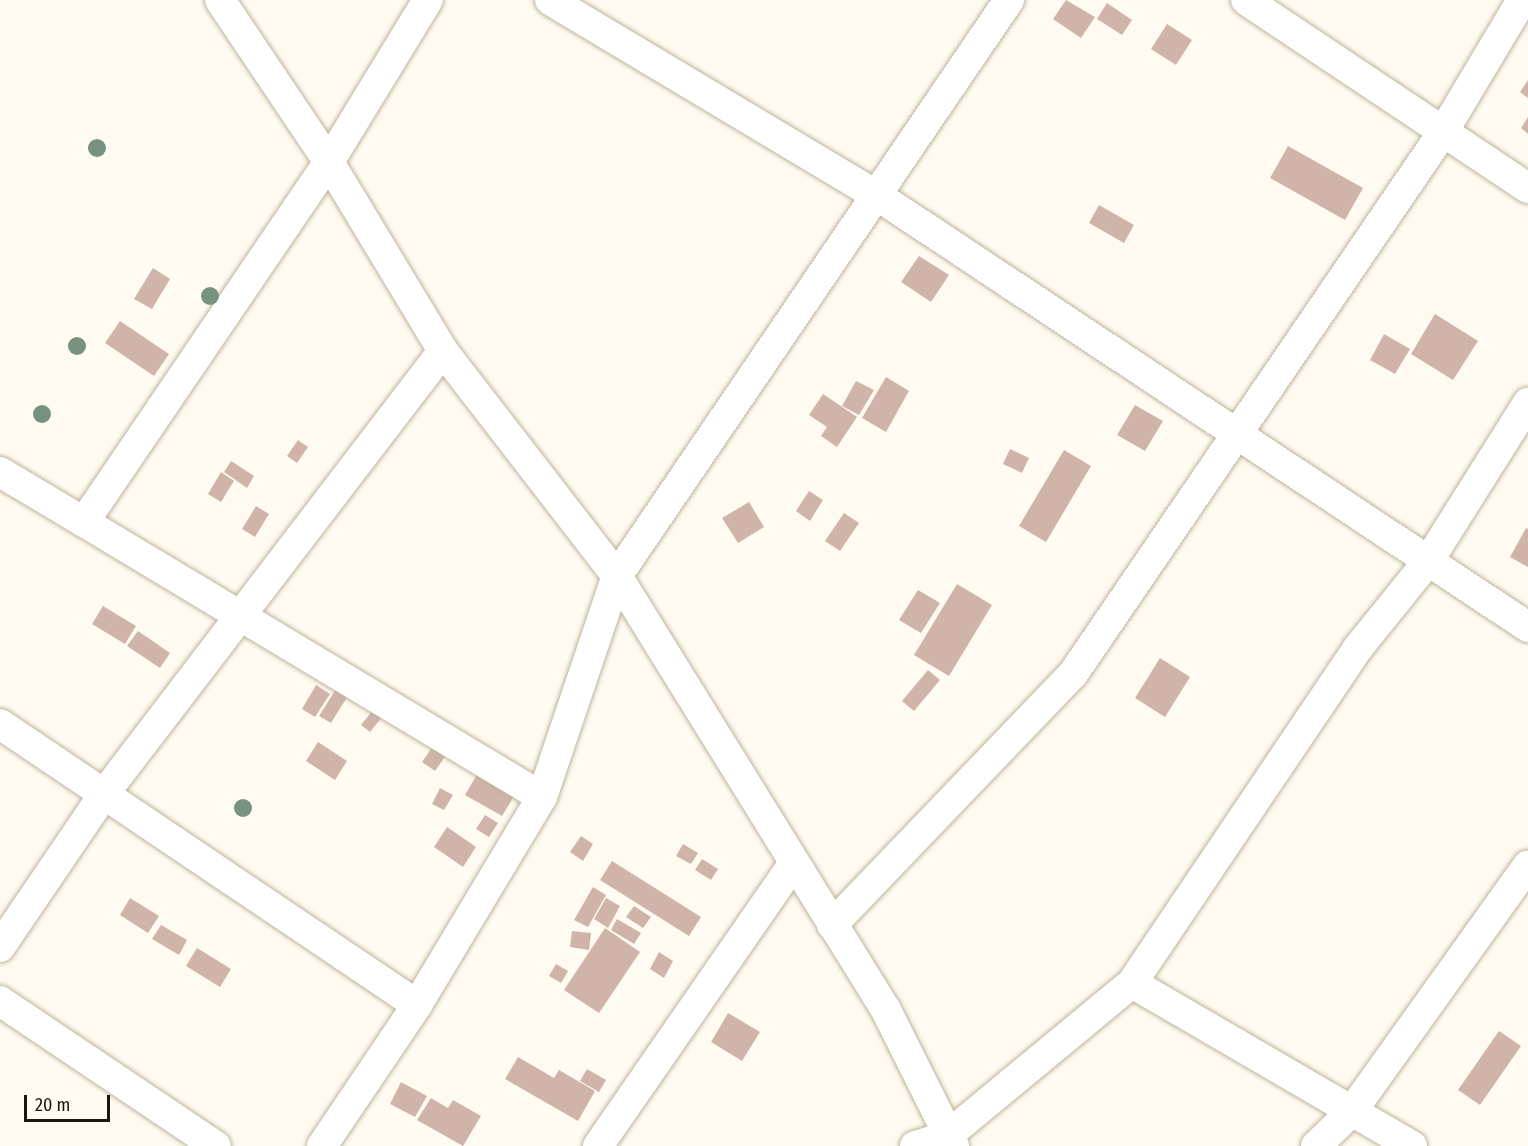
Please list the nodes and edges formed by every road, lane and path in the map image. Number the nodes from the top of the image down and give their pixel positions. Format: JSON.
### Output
{"nodes":[{"id":1,"x":220,"y":0,"type":"edge"},
{"id":2,"x":428,"y":0,"type":"edge"},
{"id":3,"x":549,"y":0,"type":"edge"},
{"id":4,"x":1009,"y":0,"type":"edge"},
{"id":5,"x":1246,"y":0,"type":"edge"},
{"id":6,"x":1522,"y":0,"type":"edge"},
{"id":7,"x":1443,"y":132,"type":"junction"},
{"id":8,"x":329,"y":162,"type":"junction"},
{"id":9,"x":1528,"y":188,"type":"edge"},
{"id":10,"x":878,"y":196,"type":"junction"},
{"id":11,"x":443,"y":351,"type":"junction"},
{"id":12,"x":1528,"y":403,"type":"edge"},
{"id":13,"x":1238,"y":433,"type":"junction"},
{"id":14,"x":0,"y":472,"type":"edge"},
{"id":15,"x":84,"y":522,"type":"junction"},
{"id":16,"x":1429,"y":560,"type":"junction"},
{"id":17,"x":617,"y":576,"type":"junction"},
{"id":18,"x":240,"y":616,"type":"junction"},
{"id":19,"x":1528,"y":627,"type":"edge"},
{"id":20,"x":0,"y":724,"type":"edge"},
{"id":21,"x":104,"y":794,"type":"junction"},
{"id":22,"x":542,"y":797,"type":"junction"},
{"id":23,"x":793,"y":864,"type":"junction"},
{"id":24,"x":1528,"y":865,"type":"edge"},
{"id":25,"x":832,"y":925,"type":"junction"},
{"id":26,"x":0,"y":947,"type":"edge"},
{"id":27,"x":1132,"y":984,"type":"junction"},
{"id":28,"x":0,"y":1001,"type":"edge"},
{"id":29,"x":417,"y":1005,"type":"junction"},
{"id":30,"x":1352,"y":1111,"type":"junction"},
{"id":31,"x":951,"y":1141,"type":"edge"},
{"id":32,"x":216,"y":1146,"type":"edge"},
{"id":33,"x":321,"y":1146,"type":"edge"},
{"id":34,"x":598,"y":1146,"type":"edge"},
{"id":35,"x":915,"y":1146,"type":"edge"},
{"id":36,"x":1316,"y":1146,"type":"edge"},
{"id":37,"x":1412,"y":1146,"type":"edge"}],
"edges":[{"from":1,"to":8,"type":"street"},
{"from":2,"to":8,"type":"street"},
{"from":3,"to":10,"type":"street"},
{"from":4,"to":10,"type":"street"},
{"from":5,"to":7,"type":"street"},
{"from":6,"to":7,"type":"street"},
{"from":7,"to":9,"type":"street"},
{"from":7,"to":13,"type":"street"},
{"from":8,"to":11,"type":"street"},
{"from":8,"to":15,"type":"street"},
{"from":10,"to":13,"type":"street"},
{"from":10,"to":17,"type":"street"},
{"from":11,"to":17,"type":"street"},
{"from":11,"to":18,"type":"street"},
{"from":12,"to":16,"type":"street"},
{"from":13,"to":16,"type":"street"},
{"from":13,"to":25,"type":"street"},
{"from":14,"to":15,"type":"street"},
{"from":15,"to":18,"type":"street"},
{"from":16,"to":19,"type":"street"},
{"from":16,"to":27,"type":"street"},
{"from":17,"to":22,"type":"street"},
{"from":17,"to":23,"type":"street"},
{"from":18,"to":21,"type":"street"},
{"from":18,"to":22,"type":"street"},
{"from":20,"to":21,"type":"street"},
{"from":21,"to":26,"type":"street"},
{"from":21,"to":29,"type":"street"},
{"from":22,"to":29,"type":"street"},
{"from":23,"to":25,"type":"street"},
{"from":23,"to":34,"type":"street"},
{"from":24,"to":30,"type":"street"},
{"from":25,"to":31,"type":"street"},
{"from":27,"to":30,"type":"street"},
{"from":27,"to":31,"type":"street"},
{"from":28,"to":32,"type":"street"},
{"from":29,"to":33,"type":"street"},
{"from":30,"to":36,"type":"street"},
{"from":30,"to":37,"type":"street"},
{"from":31,"to":35,"type":"street"}]}
